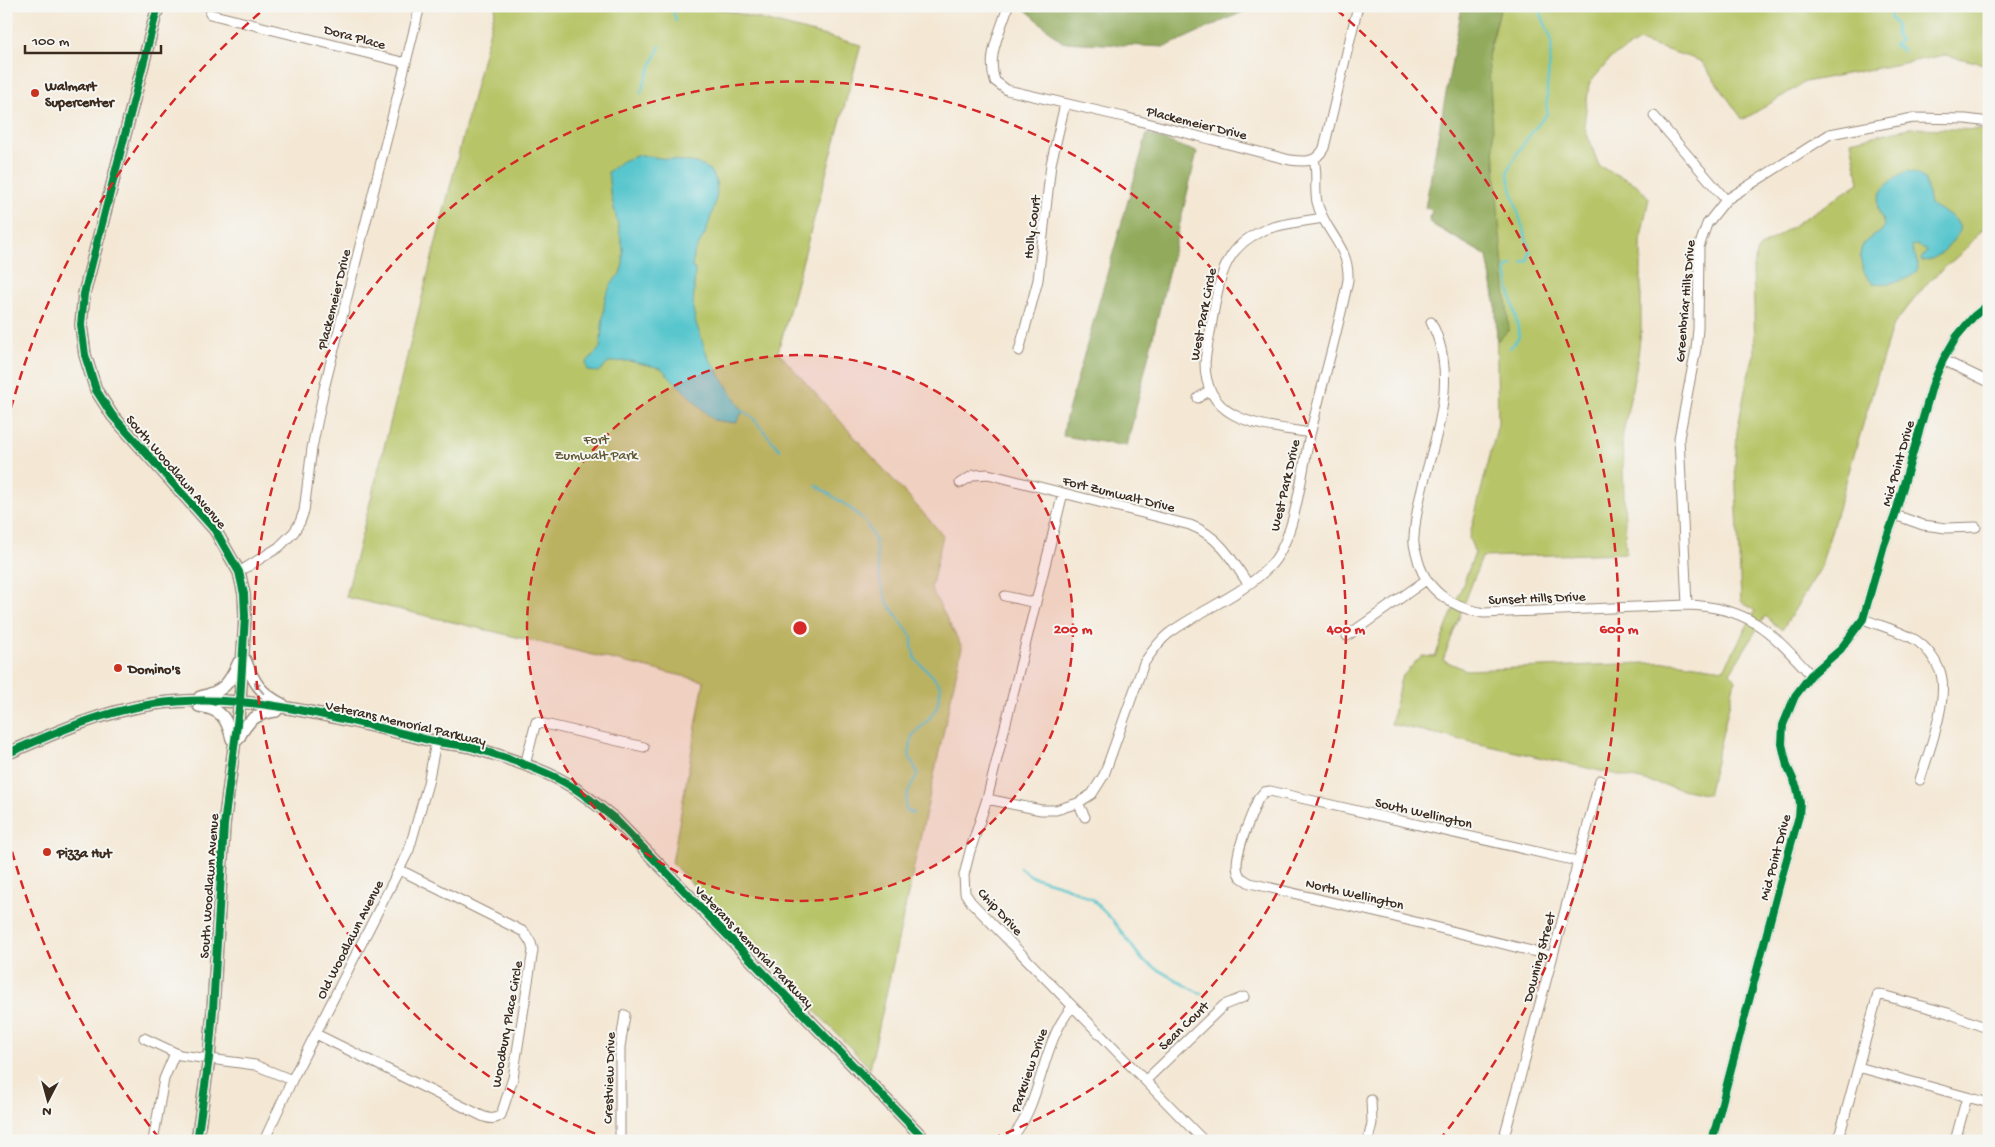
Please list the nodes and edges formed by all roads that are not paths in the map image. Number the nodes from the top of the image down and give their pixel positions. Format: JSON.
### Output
{"nodes":[{"id":1,"x":158,"y":6,"type":"edge"},
{"id":2,"x":420,"y":6,"type":"edge"},
{"id":3,"x":1008,"y":6,"type":"edge"},
{"id":4,"x":1358,"y":6,"type":"edge"},
{"id":5,"x":210,"y":14,"type":"dead end"},
{"id":6,"x":406,"y":63,"type":"junction"},
{"id":7,"x":1065,"y":104,"type":"junction"},
{"id":8,"x":1654,"y":116,"type":"dead end"},
{"id":9,"x":1989,"y":122,"type":"edge"},
{"id":10,"x":1314,"y":160,"type":"junction"},
{"id":11,"x":1726,"y":200,"type":"junction"},
{"id":12,"x":1322,"y":218,"type":"junction"},
{"id":13,"x":1989,"y":304,"type":"edge"},
{"id":14,"x":1431,"y":322,"type":"dead end"},
{"id":15,"x":1019,"y":351,"type":"dead end"},
{"id":16,"x":1943,"y":360,"type":"junction"},
{"id":17,"x":1989,"y":382,"type":"edge"},
{"id":18,"x":1210,"y":390,"type":"junction"},
{"id":19,"x":1198,"y":398,"type":"dead end"},
{"id":20,"x":1310,"y":433,"type":"junction"},
{"id":21,"x":960,"y":483,"type":"dead end"},
{"id":22,"x":1063,"y":493,"type":"junction"},
{"id":23,"x":1896,"y":515,"type":"junction"},
{"id":24,"x":1976,"y":527,"type":"dead end"},
{"id":25,"x":239,"y":572,"type":"junction"},
{"id":26,"x":1426,"y":580,"type":"junction"},
{"id":27,"x":1248,"y":584,"type":"junction"},
{"id":28,"x":1005,"y":596,"type":"dead end"},
{"id":29,"x":1036,"y":603,"type":"junction"},
{"id":30,"x":1687,"y":605,"type":"junction"},
{"id":31,"x":1863,"y":618,"type":"junction"},
{"id":32,"x":1347,"y":636,"type":"dead end"},
{"id":33,"x":243,"y":653,"type":"junction"},
{"id":34,"x":1812,"y":675,"type":"junction"},
{"id":35,"x":240,"y":701,"type":"junction"},
{"id":36,"x":180,"y":702,"type":"junction"},
{"id":37,"x":290,"y":710,"type":"junction"},
{"id":38,"x":436,"y":742,"type":"junction"},
{"id":39,"x":644,"y":747,"type":"dead end"},
{"id":40,"x":234,"y":748,"type":"junction"},
{"id":41,"x":6,"y":754,"type":"edge"},
{"id":42,"x":525,"y":765,"type":"junction"},
{"id":43,"x":1600,"y":780,"type":"dead end"},
{"id":44,"x":1920,"y":780,"type":"dead end"},
{"id":45,"x":1264,"y":792,"type":"joint"},
{"id":46,"x":986,"y":800,"type":"junction"},
{"id":47,"x":1078,"y":802,"type":"junction"},
{"id":48,"x":1085,"y":817,"type":"dead end"},
{"id":49,"x":1577,"y":861,"type":"junction"},
{"id":50,"x":400,"y":870,"type":"junction"},
{"id":51,"x":1552,"y":956,"type":"junction"},
{"id":52,"x":1244,"y":997,"type":"dead end"},
{"id":53,"x":1072,"y":1007,"type":"junction"},
{"id":54,"x":625,"y":1015,"type":"dead end"},
{"id":55,"x":1989,"y":1029,"type":"edge"},
{"id":56,"x":316,"y":1034,"type":"junction"},
{"id":57,"x":144,"y":1038,"type":"dead end"},
{"id":58,"x":175,"y":1053,"type":"junction"},
{"id":59,"x":209,"y":1058,"type":"junction"},
{"id":60,"x":1858,"y":1067,"type":"junction"},
{"id":61,"x":292,"y":1080,"type":"junction"},
{"id":62,"x":1146,"y":1080,"type":"junction"},
{"id":63,"x":1967,"y":1097,"type":"junction"},
{"id":64,"x":1371,"y":1100,"type":"dead end"},
{"id":65,"x":1989,"y":1102,"type":"edge"},
{"id":66,"x":153,"y":1141,"type":"edge"},
{"id":67,"x":197,"y":1141,"type":"edge"},
{"id":68,"x":264,"y":1141,"type":"edge"},
{"id":69,"x":620,"y":1141,"type":"edge"},
{"id":70,"x":926,"y":1141,"type":"edge"},
{"id":71,"x":1009,"y":1141,"type":"edge"},
{"id":72,"x":1204,"y":1141,"type":"edge"},
{"id":73,"x":1368,"y":1141,"type":"edge"},
{"id":74,"x":1503,"y":1141,"type":"edge"},
{"id":75,"x":1712,"y":1141,"type":"edge"},
{"id":76,"x":1838,"y":1141,"type":"edge"},
{"id":77,"x":1955,"y":1141,"type":"edge"}],
"edges":[{"from":1,"to":25,"type":"street","name":"South Woodlawn Avenue"},
{"from":2,"to":6,"type":"street","name":"Plackemeier Drive"},
{"from":3,"to":7,"type":"street","name":"Plackemeier Drive"},
{"from":4,"to":10,"type":"street"},
{"from":5,"to":6,"type":"street","name":"Dora Place"},
{"from":6,"to":25,"type":"street","name":"Plackemeier Drive"},
{"from":7,"to":10,"type":"street","name":"Plackemeier Drive"},
{"from":7,"to":15,"type":"street","name":"Holly Court"},
{"from":8,"to":11,"type":"street"},
{"from":9,"to":11,"type":"street","name":"Greenbriar Hills Drive"},
{"from":10,"to":12,"type":"street","name":"West Park Drive"},
{"from":11,"to":30,"type":"street","name":"Greenbriar Hills Drive"},
{"from":12,"to":18,"type":"street","name":"West Park Circle"},
{"from":12,"to":20,"type":"street","name":"West Park Drive"},
{"from":13,"to":16,"type":"street","name":"Mid Point Drive"},
{"from":14,"to":26,"type":"street","name":"Sunset Hills Drive"},
{"from":16,"to":17,"type":"street"},
{"from":16,"to":23,"type":"street","name":"Mid Point Drive"},
{"from":18,"to":19,"type":"street"},
{"from":18,"to":20,"type":"street","name":"West Park Circle"},
{"from":20,"to":27,"type":"street","name":"West Park Drive"},
{"from":21,"to":22,"type":"street","name":"Fort Zumwalt Drive"},
{"from":22,"to":27,"type":"street","name":"Fort Zumwalt Drive"},
{"from":22,"to":29,"type":"street","name":"Chip Drive"},
{"from":23,"to":24,"type":"street"},
{"from":23,"to":31,"type":"street","name":"Mid Point Drive"},
{"from":25,"to":33,"type":"street","name":"South Woodlawn Avenue"},
{"from":26,"to":30,"type":"street","name":"Sunset Hills Drive"},
{"from":26,"to":32,"type":"street"},
{"from":27,"to":47,"type":"street","name":"West Park Drive"},
{"from":28,"to":29,"type":"street"},
{"from":29,"to":46,"type":"street","name":"Chip Drive"},
{"from":30,"to":34,"type":"street","name":"Sunset Hills Drive"},
{"from":31,"to":34,"type":"street","name":"Mid Point Drive"},
{"from":31,"to":44,"type":"street"},
{"from":33,"to":35,"type":"street","name":"South Woodlawn Avenue"},
{"from":33,"to":36,"type":"street"},
{"from":37,"to":33,"type":"street","one_way":true},
{"from":34,"to":75,"type":"street","name":"Mid Point Drive"},
{"from":35,"to":36,"type":"street","name":"Veterans Memorial Parkway"},
{"from":35,"to":37,"type":"street","name":"Veterans Memorial Parkway"},
{"from":35,"to":40,"type":"street","name":"South Woodlawn Avenue"},
{"from":36,"to":40,"type":"street"},
{"from":36,"to":41,"type":"street","name":"Veterans Memorial Parkway"},
{"from":37,"to":38,"type":"street","name":"Veterans Memorial Parkway"},
{"from":37,"to":40,"type":"street"},
{"from":38,"to":42,"type":"street","name":"Veterans Memorial Parkway"},
{"from":38,"to":50,"type":"street","name":"Old Woodlawn Avenue"},
{"from":39,"to":42,"type":"street"},
{"from":40,"to":59,"type":"street","name":"South Woodlawn Avenue"},
{"from":42,"to":70,"type":"street","name":"Veterans Memorial Parkway"},
{"from":43,"to":49,"type":"street","name":"Downing Street"},
{"from":45,"to":49,"type":"street","name":"South Wellington"},
{"from":45,"to":51,"type":"street","name":"North Wellington"},
{"from":46,"to":47,"type":"street","name":"West Park Drive"},
{"from":46,"to":53,"type":"street","name":"Chip Drive"},
{"from":47,"to":48,"type":"street"},
{"from":49,"to":51,"type":"street","name":"Downing Street"},
{"from":50,"to":56,"type":"street","name":"Old Woodlawn Avenue"},
{"from":50,"to":56,"type":"street","name":"Woodbury Place Circle"},
{"from":51,"to":74,"type":"street","name":"Downing Street"},
{"from":52,"to":62,"type":"street","name":"Sean Court"},
{"from":53,"to":62,"type":"street","name":"Chip Drive"},
{"from":53,"to":71,"type":"street","name":"Parkview Drive"},
{"from":54,"to":69,"type":"street","name":"Crestview Drive"},
{"from":55,"to":60,"type":"street"},
{"from":56,"to":61,"type":"street","name":"Old Woodlawn Avenue"},
{"from":57,"to":58,"type":"street"},
{"from":58,"to":59,"type":"street"},
{"from":58,"to":66,"type":"street"},
{"from":59,"to":61,"type":"street"},
{"from":59,"to":67,"type":"street","name":"South Woodlawn Avenue"},
{"from":60,"to":63,"type":"street"},
{"from":60,"to":76,"type":"street"},
{"from":61,"to":68,"type":"street","name":"Old Woodlawn Avenue"},
{"from":62,"to":72,"type":"street","name":"Chip Drive"},
{"from":63,"to":65,"type":"street"},
{"from":63,"to":77,"type":"street"},
{"from":64,"to":73,"type":"street"}]}
